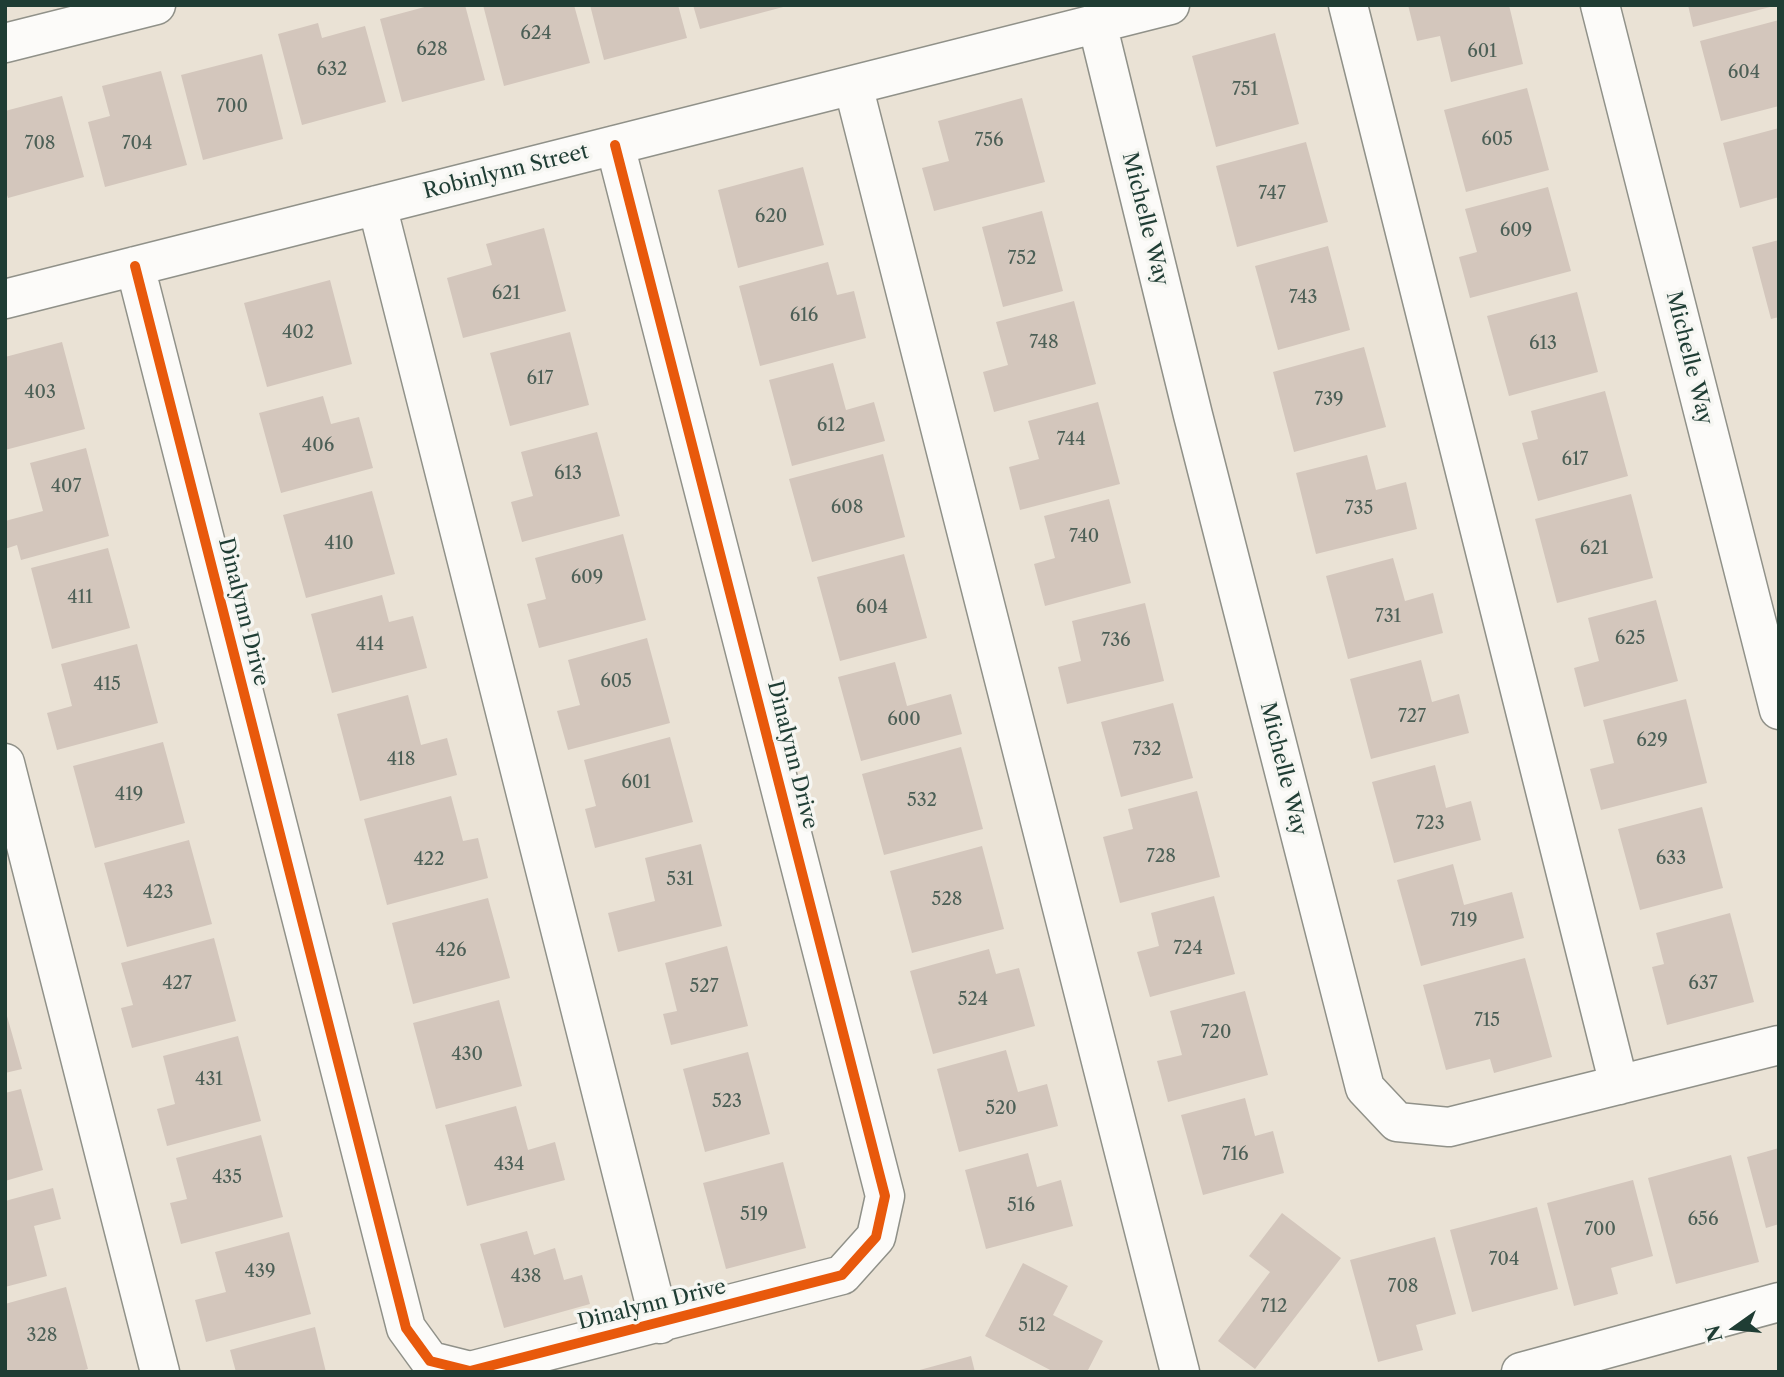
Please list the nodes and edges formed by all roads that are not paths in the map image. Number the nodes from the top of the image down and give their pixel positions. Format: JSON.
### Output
{"nodes":[{"id":1,"x":156,"y":5,"type":"edge"},
{"id":2,"x":1170,"y":5,"type":"edge"},
{"id":3,"x":1348,"y":5,"type":"edge"},
{"id":4,"x":1600,"y":5,"type":"edge"},
{"id":5,"x":1097,"y":23,"type":"junction"},
{"id":6,"x":5,"y":43,"type":"edge"},
{"id":7,"x":853,"y":85,"type":"junction"},
{"id":8,"x":615,"y":145,"type":"junction"},
{"id":9,"x":377,"y":205,"type":"junction"},
{"id":10,"x":135,"y":266,"type":"junction"},
{"id":11,"x":5,"y":299,"type":"edge"},
{"id":12,"x":1779,"y":710,"type":"edge"},
{"id":13,"x":5,"y":763,"type":"edge"},
{"id":14,"x":1779,"y":1045,"type":"edge"},
{"id":15,"x":1619,"y":1085,"type":"junction"},
{"id":16,"x":1779,"y":1302,"type":"edge"},
{"id":17,"x":660,"y":1324,"type":"junction"},
{"id":18,"x":160,"y":1372,"type":"edge"},
{"id":19,"x":1180,"y":1372,"type":"edge"},
{"id":20,"x":1521,"y":1372,"type":"edge"}],
"edges":[{"from":1,"to":6,"type":"street"},
{"from":2,"to":5,"type":"street","name":"Robinlynn Street"},
{"from":3,"to":15,"type":"street"},
{"from":4,"to":12,"type":"street","name":"Michelle Way"},
{"from":5,"to":7,"type":"street","name":"Robinlynn Street"},
{"from":5,"to":15,"type":"street","name":"Michelle Way"},
{"from":7,"to":8,"type":"street","name":"Robinlynn Street"},
{"from":7,"to":19,"type":"street"},
{"from":8,"to":9,"type":"street","name":"Robinlynn Street"},
{"from":8,"to":17,"type":"street","name":"Dinalynn Drive"},
{"from":9,"to":10,"type":"street","name":"Robinlynn Street"},
{"from":9,"to":17,"type":"street"},
{"from":10,"to":11,"type":"street","name":"Robinlynn Street"},
{"from":10,"to":17,"type":"street","name":"Dinalynn Drive"},
{"from":13,"to":18,"type":"street"},
{"from":14,"to":15,"type":"street","name":"Michelle Way"},
{"from":16,"to":20,"type":"street"}]}
